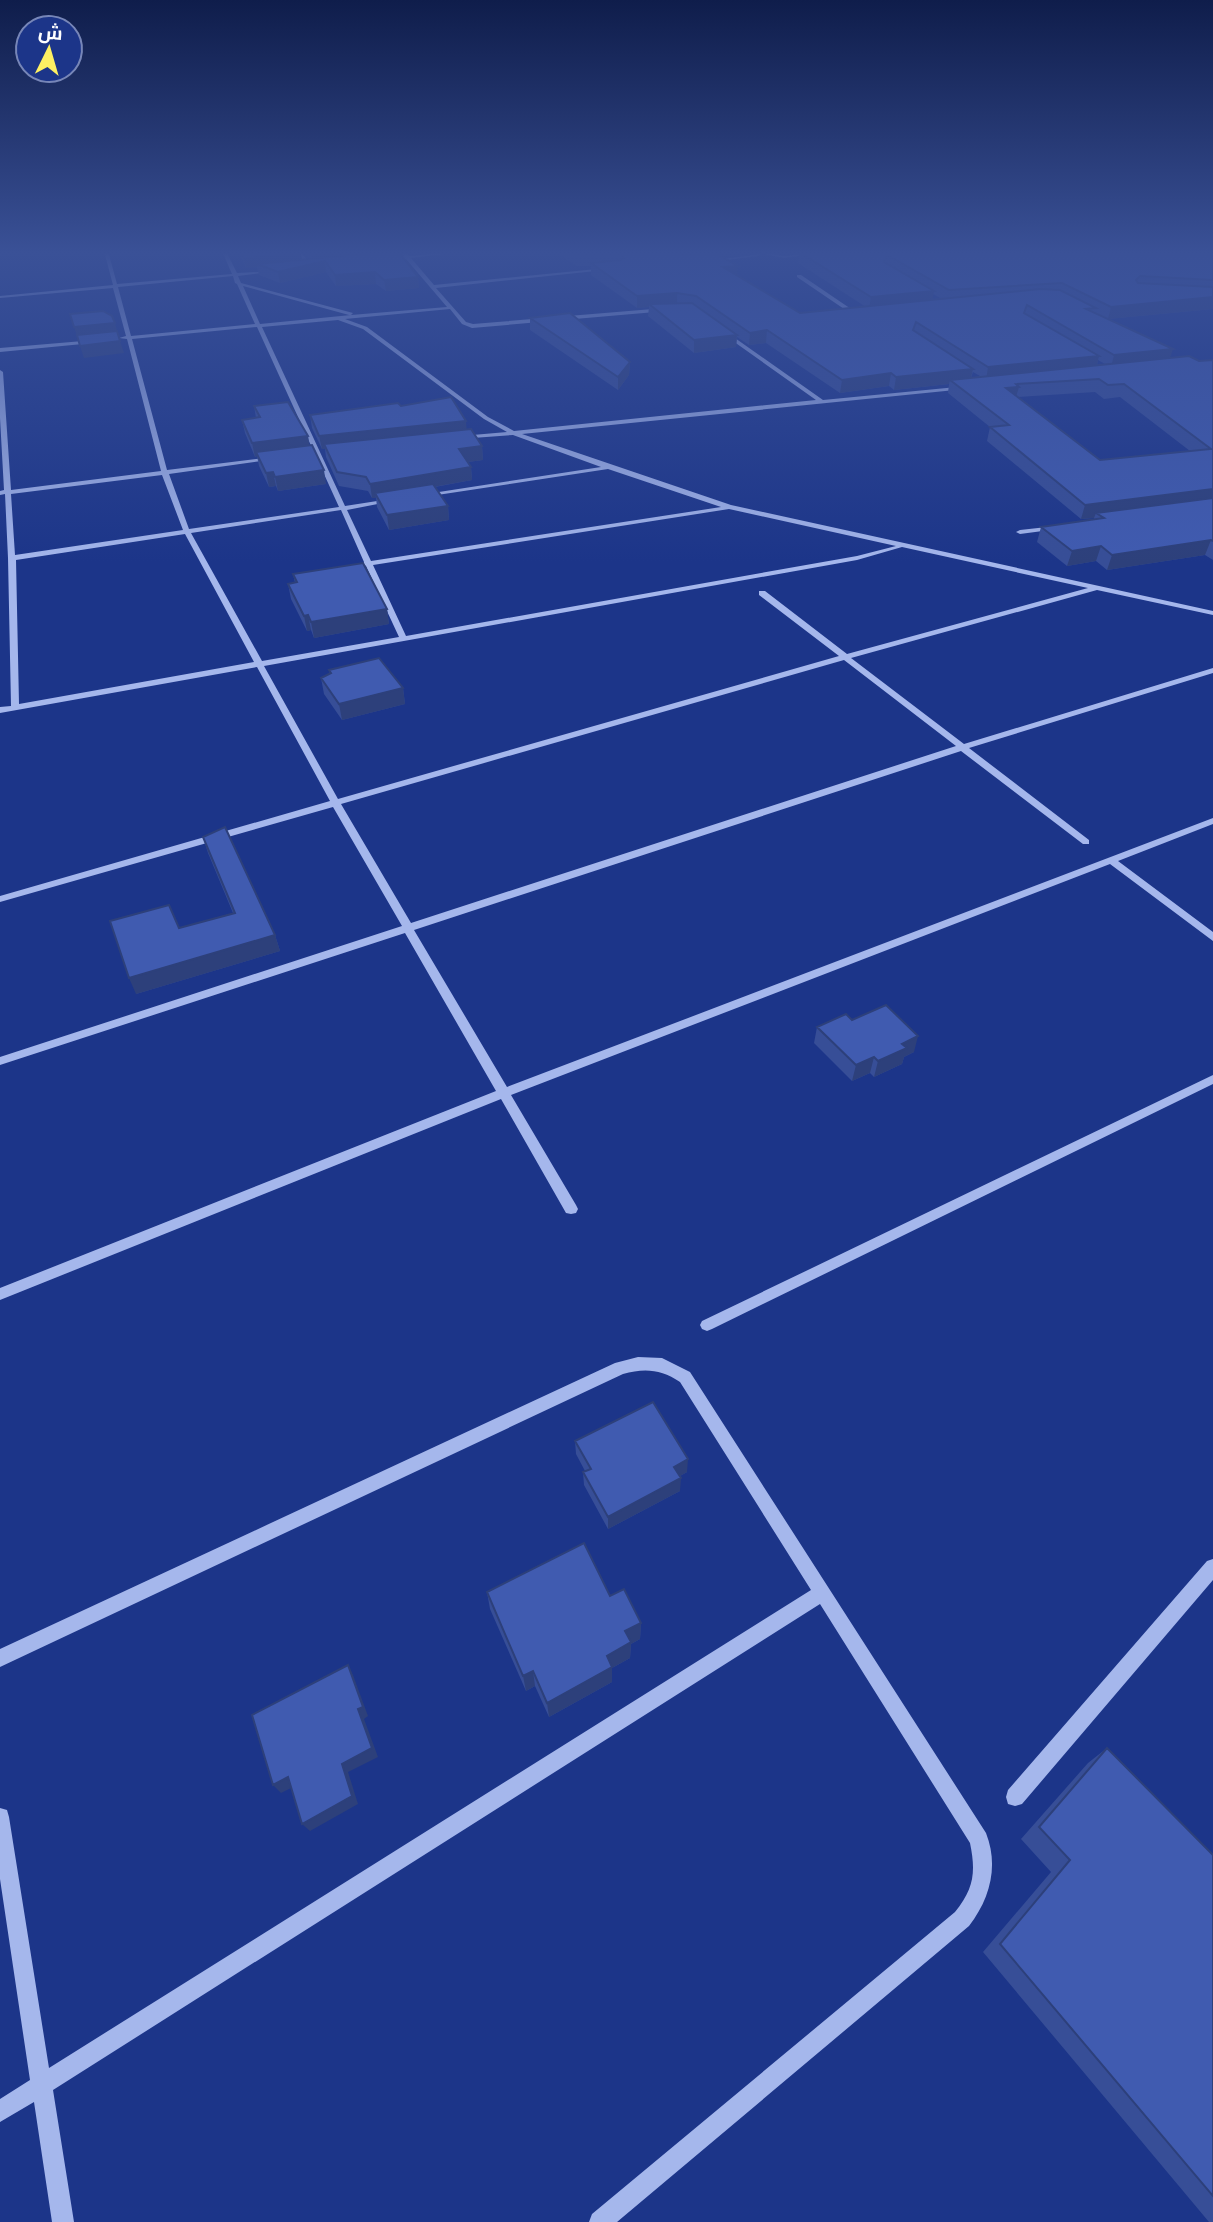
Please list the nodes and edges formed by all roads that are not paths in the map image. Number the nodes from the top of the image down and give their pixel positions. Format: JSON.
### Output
{"nodes":[{"id":1,"x":134,"y":355,"type":"edge"},
{"id":2,"x":270,"y":355,"type":"edge"},
{"id":3,"x":400,"y":355,"type":"edge"},
{"id":4,"x":756,"y":355,"type":"edge"},
{"id":5,"x":0,"y":372,"type":"edge"},
{"id":6,"x":971,"y":386,"type":"edge"},
{"id":7,"x":822,"y":402,"type":"junction"},
{"id":8,"x":514,"y":433,"type":"junction"},
{"id":9,"x":448,"y":440,"type":"edge"},
{"id":10,"x":329,"y":452,"type":"edge"},
{"id":11,"x":316,"y":454,"type":"junction"},
{"id":12,"x":302,"y":456,"type":"edge"},
{"id":13,"x":289,"y":457,"type":"edge"},
{"id":14,"x":608,"y":467,"type":"junction"},
{"id":15,"x":165,"y":472,"type":"junction"},
{"id":16,"x":3,"y":492,"type":"edge"},
{"id":17,"x":421,"y":496,"type":"edge"},
{"id":18,"x":394,"y":501,"type":"edge"},
{"id":19,"x":729,"y":507,"type":"junction"},
{"id":20,"x":341,"y":509,"type":"junction"},
{"id":21,"x":1062,"y":527,"type":"edge"},
{"id":22,"x":187,"y":532,"type":"junction"},
{"id":23,"x":1020,"y":532,"type":"dead end"},
{"id":24,"x":900,"y":547,"type":"junction"},
{"id":25,"x":12,"y":558,"type":"junction"},
{"id":26,"x":367,"y":564,"type":"junction"},
{"id":27,"x":1096,"y":588,"type":"junction"},
{"id":28,"x":762,"y":593,"type":"dead end"},
{"id":29,"x":1213,"y":613,"type":"edge"},
{"id":30,"x":403,"y":638,"type":"junction"},
{"id":31,"x":845,"y":657,"type":"junction"},
{"id":32,"x":260,"y":664,"type":"junction"},
{"id":33,"x":1213,"y":670,"type":"edge"},
{"id":34,"x":15,"y":707,"type":"junction"},
{"id":35,"x":0,"y":710,"type":"edge"},
{"id":36,"x":963,"y":747,"type":"junction"},
{"id":37,"x":335,"y":804,"type":"junction"},
{"id":38,"x":1213,"y":821,"type":"edge"},
{"id":39,"x":1086,"y":842,"type":"dead end"},
{"id":40,"x":1113,"y":862,"type":"junction"},
{"id":41,"x":0,"y":899,"type":"edge"},
{"id":42,"x":408,"y":927,"type":"junction"},
{"id":43,"x":1213,"y":937,"type":"edge"},
{"id":44,"x":0,"y":1061,"type":"edge"},
{"id":45,"x":1213,"y":1079,"type":"edge"},
{"id":46,"x":504,"y":1093,"type":"junction"},
{"id":47,"x":571,"y":1209,"type":"dead end"},
{"id":48,"x":0,"y":1294,"type":"edge"},
{"id":49,"x":707,"y":1325,"type":"dead end"},
{"id":50,"x":1213,"y":1567,"type":"edge"},
{"id":51,"x":822,"y":1593,"type":"junction"},
{"id":52,"x":0,"y":1658,"type":"edge"},
{"id":53,"x":1015,"y":1797,"type":"dead end"},
{"id":54,"x":0,"y":1816,"type":"edge"},
{"id":55,"x":42,"y":2084,"type":"junction"},
{"id":56,"x":0,"y":2111,"type":"edge"},
{"id":57,"x":63,"y":2222,"type":"edge"},
{"id":58,"x":600,"y":2222,"type":"edge"}],
"edges":[{"from":1,"to":15,"type":"street"},
{"from":2,"to":11,"type":"street"},
{"from":3,"to":8,"type":"street"},
{"from":4,"to":7,"type":"street"},
{"from":5,"to":16,"type":"street"},
{"from":6,"to":7,"type":"street"},
{"from":7,"to":8,"type":"street"},
{"from":8,"to":9,"type":"street"},
{"from":8,"to":14,"type":"street"},
{"from":10,"to":11,"type":"street"},
{"from":11,"to":12,"type":"street"},
{"from":11,"to":20,"type":"street"},
{"from":13,"to":15,"type":"street"},
{"from":14,"to":17,"type":"street"},
{"from":14,"to":19,"type":"street"},
{"from":15,"to":16,"type":"street"},
{"from":15,"to":22,"type":"street"},
{"from":16,"to":25,"type":"street"},
{"from":18,"to":20,"type":"street"},
{"from":19,"to":24,"type":"street"},
{"from":19,"to":26,"type":"street"},
{"from":20,"to":22,"type":"street"},
{"from":20,"to":26,"type":"street"},
{"from":21,"to":23,"type":"street"},
{"from":22,"to":25,"type":"street"},
{"from":22,"to":32,"type":"street"},
{"from":24,"to":27,"type":"street"},
{"from":24,"to":30,"type":"street"},
{"from":25,"to":34,"type":"street"},
{"from":26,"to":30,"type":"street"},
{"from":27,"to":29,"type":"street"},
{"from":27,"to":31,"type":"street"},
{"from":28,"to":31,"type":"street"},
{"from":30,"to":32,"type":"street"},
{"from":31,"to":36,"type":"street"},
{"from":31,"to":37,"type":"street"},
{"from":32,"to":34,"type":"street"},
{"from":32,"to":37,"type":"street"},
{"from":33,"to":36,"type":"street"},
{"from":34,"to":35,"type":"street"},
{"from":36,"to":39,"type":"street"},
{"from":36,"to":42,"type":"street"},
{"from":37,"to":41,"type":"street"},
{"from":37,"to":42,"type":"street"},
{"from":38,"to":40,"type":"street"},
{"from":40,"to":43,"type":"street"},
{"from":40,"to":46,"type":"street"},
{"from":42,"to":44,"type":"street"},
{"from":42,"to":46,"type":"street"},
{"from":45,"to":49,"type":"street"},
{"from":46,"to":47,"type":"street"},
{"from":46,"to":48,"type":"street"},
{"from":50,"to":53,"type":"street"},
{"from":51,"to":52,"type":"street"},
{"from":51,"to":55,"type":"street"},
{"from":51,"to":58,"type":"street"},
{"from":54,"to":55,"type":"street"},
{"from":55,"to":56,"type":"street"},
{"from":55,"to":57,"type":"street"}]}
